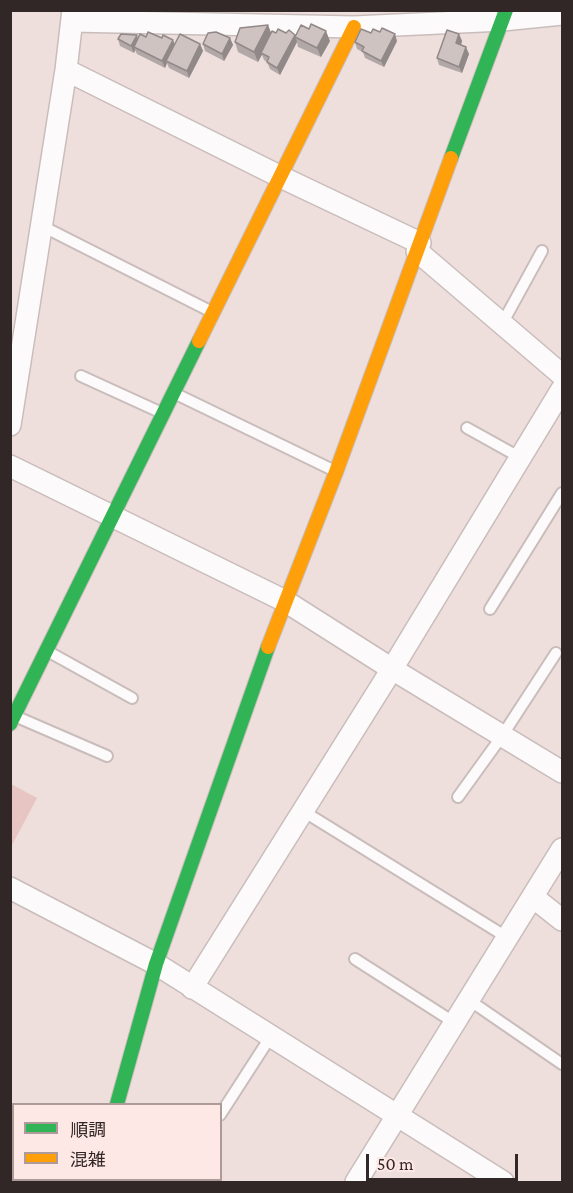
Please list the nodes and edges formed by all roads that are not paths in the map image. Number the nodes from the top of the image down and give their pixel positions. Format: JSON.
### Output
{"nodes":[{"id":1,"x":562,"y":14,"type":"edge"},
{"id":2,"x":505,"y":15,"type":"edge"},
{"id":3,"x":72,"y":16,"type":"edge"},
{"id":4,"x":354,"y":27,"type":"junction"},
{"id":5,"x":66,"y":70,"type":"junction"},
{"id":6,"x":281,"y":177,"type":"junction"},
{"id":7,"x":42,"y":226,"type":"junction"},
{"id":8,"x":418,"y":247,"type":"junction"},
{"id":9,"x":542,"y":251,"type":"dead end"},
{"id":10,"x":212,"y":312,"type":"junction"},
{"id":11,"x":502,"y":324,"type":"junction"},
{"id":12,"x":562,"y":375,"type":"edge"},
{"id":13,"x":81,"y":376,"type":"dead end"},
{"id":14,"x":562,"y":388,"type":"edge"},
{"id":15,"x":173,"y":393,"type":"junction"},
{"id":16,"x":163,"y":414,"type":"junction"},
{"id":17,"x":10,"y":424,"type":"edge"},
{"id":18,"x":467,"y":428,"type":"dead end"},
{"id":19,"x":521,"y":458,"type":"junction"},
{"id":20,"x":10,"y":466,"type":"edge"},
{"id":21,"x":336,"y":472,"type":"junction"},
{"id":22,"x":562,"y":493,"type":"edge"},
{"id":23,"x":113,"y":515,"type":"junction"},
{"id":24,"x":285,"y":601,"type":"junction"},
{"id":25,"x":490,"y":609,"type":"dead end"},
{"id":26,"x":46,"y":651,"type":"junction"},
{"id":27,"x":556,"y":652,"type":"dead end"},
{"id":28,"x":392,"y":669,"type":"junction"},
{"id":29,"x":132,"y":698,"type":"dead end"},
{"id":30,"x":12,"y":719,"type":"edge"},
{"id":31,"x":502,"y":736,"type":"junction"},
{"id":32,"x":107,"y":756,"type":"dead end"},
{"id":33,"x":562,"y":772,"type":"edge"},
{"id":34,"x":458,"y":797,"type":"dead end"},
{"id":35,"x":303,"y":810,"type":"junction"},
{"id":36,"x":562,"y":849,"type":"edge"},
{"id":37,"x":10,"y":888,"type":"edge"},
{"id":38,"x":533,"y":897,"type":"junction"},
{"id":39,"x":562,"y":920,"type":"edge"},
{"id":40,"x":508,"y":938,"type":"junction"},
{"id":41,"x":355,"y":959,"type":"dead end"},
{"id":42,"x":156,"y":964,"type":"junction"},
{"id":43,"x":192,"y":988,"type":"junction"},
{"id":44,"x":469,"y":1000,"type":"junction"},
{"id":45,"x":455,"y":1023,"type":"junction"},
{"id":46,"x":270,"y":1036,"type":"junction"},
{"id":47,"x":562,"y":1064,"type":"edge"},
{"id":48,"x":117,"y":1103,"type":"edge"},
{"id":49,"x":222,"y":1112,"type":"edge"},
{"id":50,"x":398,"y":1115,"type":"junction"},
{"id":51,"x":356,"y":1182,"type":"edge"},
{"id":52,"x":503,"y":1182,"type":"edge"}],
"edges":[{"from":1,"to":2,"type":"street"},
{"from":2,"to":4,"type":"street"},
{"from":2,"to":8,"type":"street"},
{"from":3,"to":4,"type":"street"},
{"from":3,"to":5,"type":"street"},
{"from":4,"to":6,"type":"street"},
{"from":5,"to":6,"type":"street"},
{"from":5,"to":7,"type":"street"},
{"from":6,"to":8,"type":"street"},
{"from":6,"to":10,"type":"street"},
{"from":7,"to":10,"type":"lane"},
{"from":7,"to":17,"type":"street"},
{"from":8,"to":11,"type":"street"},
{"from":8,"to":21,"type":"street"},
{"from":9,"to":11,"type":"lane"},
{"from":10,"to":15,"type":"street"},
{"from":11,"to":12,"type":"street"},
{"from":13,"to":16,"type":"lane"},
{"from":14,"to":19,"type":"street"},
{"from":15,"to":16,"type":"street"},
{"from":15,"to":21,"type":"lane"},
{"from":16,"to":23,"type":"street"},
{"from":18,"to":19,"type":"lane"},
{"from":19,"to":28,"type":"street"},
{"from":20,"to":23,"type":"street"},
{"from":21,"to":24,"type":"street"},
{"from":22,"to":25,"type":"lane"},
{"from":23,"to":24,"type":"street"},
{"from":23,"to":26,"type":"street"},
{"from":24,"to":28,"type":"street"},
{"from":24,"to":42,"type":"street"},
{"from":26,"to":29,"type":"lane"},
{"from":26,"to":30,"type":"street"},
{"from":27,"to":31,"type":"lane"},
{"from":28,"to":31,"type":"street"},
{"from":28,"to":35,"type":"street"},
{"from":30,"to":32,"type":"lane"},
{"from":31,"to":33,"type":"street"},
{"from":31,"to":34,"type":"lane"},
{"from":35,"to":40,"type":"lane"},
{"from":35,"to":43,"type":"street"},
{"from":36,"to":38,"type":"street"},
{"from":37,"to":42,"type":"street"},
{"from":38,"to":39,"type":"street"},
{"from":38,"to":40,"type":"street"},
{"from":40,"to":44,"type":"street"},
{"from":41,"to":45,"type":"lane"},
{"from":42,"to":43,"type":"street"},
{"from":42,"to":48,"type":"street"},
{"from":43,"to":46,"type":"street"},
{"from":44,"to":45,"type":"street"},
{"from":44,"to":47,"type":"lane"},
{"from":45,"to":50,"type":"street"},
{"from":46,"to":49,"type":"lane"},
{"from":46,"to":50,"type":"street"},
{"from":50,"to":51,"type":"street"},
{"from":50,"to":52,"type":"street"}]}
